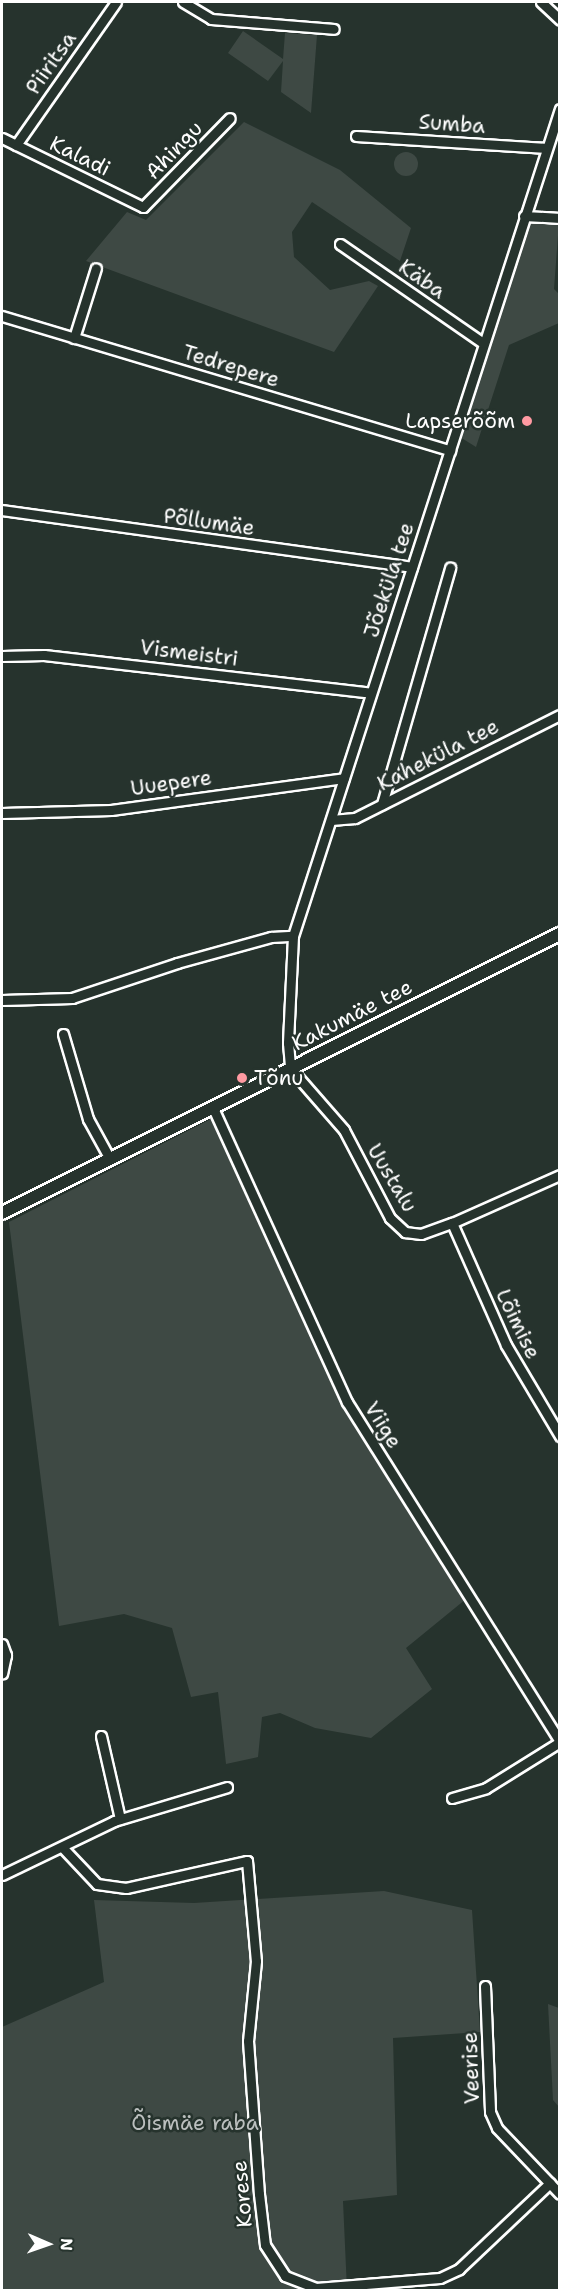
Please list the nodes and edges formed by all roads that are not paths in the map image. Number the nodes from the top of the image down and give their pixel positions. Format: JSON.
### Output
{"nodes":[{"id":1,"x":116,"y":2,"type":"edge"},
{"id":2,"x":183,"y":2,"type":"edge"},
{"id":3,"x":541,"y":2,"type":"edge"},
{"id":4,"x":560,"y":20,"type":"edge"},
{"id":5,"x":334,"y":29,"type":"dead end"},
{"id":6,"x":560,"y":109,"type":"edge"},
{"id":7,"x":231,"y":118,"type":"dead end"},
{"id":8,"x":356,"y":136,"type":"dead end"},
{"id":9,"x":2,"y":138,"type":"edge"},
{"id":10,"x":16,"y":145,"type":"junction"},
{"id":11,"x":547,"y":148,"type":"junction"},
{"id":12,"x":143,"y":207,"type":"joint"},
{"id":13,"x":524,"y":216,"type":"junction"},
{"id":14,"x":560,"y":218,"type":"edge"},
{"id":15,"x":340,"y":244,"type":"dead end"},
{"id":16,"x":96,"y":268,"type":"dead end"},
{"id":17,"x":2,"y":316,"type":"edge"},
{"id":18,"x":74,"y":338,"type":"junction"},
{"id":19,"x":483,"y":343,"type":"junction"},
{"id":20,"x":450,"y":450,"type":"junction"},
{"id":21,"x":2,"y":510,"type":"edge"},
{"id":22,"x":412,"y":567,"type":"junction"},
{"id":23,"x":450,"y":568,"type":"dead end"},
{"id":24,"x":2,"y":656,"type":"edge"},
{"id":25,"x":371,"y":693,"type":"junction"},
{"id":26,"x":560,"y":715,"type":"edge"},
{"id":27,"x":345,"y":778,"type":"junction"},
{"id":28,"x":382,"y":804,"type":"junction"},
{"id":29,"x":2,"y":813,"type":"edge"},
{"id":30,"x":331,"y":820,"type":"junction"},
{"id":31,"x":560,"y":934,"type":"edge"},
{"id":32,"x":293,"y":936,"type":"junction"},
{"id":33,"x":2,"y":1000,"type":"edge"},
{"id":34,"x":63,"y":1034,"type":"dead end"},
{"id":35,"x":290,"y":1068,"type":"junction"},
{"id":36,"x":213,"y":1108,"type":"junction"},
{"id":37,"x":110,"y":1159,"type":"junction"},
{"id":38,"x":560,"y":1175,"type":"edge"},
{"id":39,"x":2,"y":1213,"type":"edge"},
{"id":40,"x":452,"y":1223,"type":"junction"},
{"id":41,"x":560,"y":1436,"type":"edge"},
{"id":42,"x":2,"y":1644,"type":"edge"},
{"id":43,"x":2,"y":1674,"type":"edge"},
{"id":44,"x":101,"y":1736,"type":"dead end"},
{"id":45,"x":560,"y":1741,"type":"edge"},
{"id":46,"x":227,"y":1786,"type":"dead end"},
{"id":47,"x":452,"y":1798,"type":"dead end"},
{"id":48,"x":120,"y":1820,"type":"junction"},
{"id":49,"x":62,"y":1846,"type":"junction"},
{"id":50,"x":2,"y":1875,"type":"edge"},
{"id":51,"x":485,"y":1986,"type":"dead end"},
{"id":52,"x":550,"y":2183,"type":"junction"},
{"id":53,"x":560,"y":2194,"type":"edge"}],
"edges":[{"from":1,"to":10,"type":"street","name":"Piiritsa"},
{"from":2,"to":5,"type":"street"},
{"from":3,"to":4,"type":"street"},
{"from":6,"to":11,"type":"street","name":"Jõeküla tee"},
{"from":7,"to":12,"type":"street","name":"Ahingu"},
{"from":8,"to":11,"type":"street","name":"Sumba"},
{"from":9,"to":10,"type":"street","name":"Kaladi"},
{"from":10,"to":12,"type":"street","name":"Kaladi"},
{"from":11,"to":13,"type":"street","name":"Jõeküla tee"},
{"from":13,"to":14,"type":"street"},
{"from":13,"to":19,"type":"street","name":"Jõeküla tee"},
{"from":15,"to":19,"type":"street","name":"Käba"},
{"from":16,"to":18,"type":"street"},
{"from":17,"to":18,"type":"street","name":"Tedrepere"},
{"from":18,"to":20,"type":"street","name":"Tedrepere"},
{"from":19,"to":20,"type":"street","name":"Jõeküla tee"},
{"from":20,"to":22,"type":"street","name":"Jõeküla tee"},
{"from":21,"to":22,"type":"street","name":"Põllumäe"},
{"from":22,"to":25,"type":"street","name":"Jõeküla tee"},
{"from":23,"to":28,"type":"street"},
{"from":24,"to":25,"type":"street","name":"Vismeistri"},
{"from":25,"to":27,"type":"street","name":"Jõeküla tee"},
{"from":26,"to":28,"type":"street","name":"Kaheküla tee"},
{"from":27,"to":29,"type":"street","name":"Uuepere"},
{"from":27,"to":30,"type":"street","name":"Jõeküla tee"},
{"from":28,"to":30,"type":"street","name":"Kaheküla tee"},
{"from":30,"to":32,"type":"street","name":"Jõeküla tee"},
{"from":31,"to":35,"type":"street","name":"Kakumäe tee"},
{"from":32,"to":33,"type":"street"},
{"from":32,"to":35,"type":"street","name":"Jõeküla tee"},
{"from":34,"to":37,"type":"street"},
{"from":35,"to":36,"type":"street","name":"Kakumäe tee"},
{"from":35,"to":40,"type":"street","name":"Uustalu"},
{"from":36,"to":37,"type":"street","name":"Kakumäe tee"},
{"from":36,"to":45,"type":"street","name":"Viige"},
{"from":37,"to":39,"type":"street","name":"Kakumäe tee"},
{"from":38,"to":40,"type":"street","name":"Uustalu"},
{"from":40,"to":41,"type":"street","name":"Lõimise"},
{"from":42,"to":43,"type":"street"},
{"from":44,"to":48,"type":"street"},
{"from":45,"to":47,"type":"street","name":"Viige"},
{"from":46,"to":48,"type":"street"},
{"from":48,"to":49,"type":"street"},
{"from":49,"to":50,"type":"street"},
{"from":49,"to":52,"type":"street","name":"Korese"},
{"from":51,"to":52,"type":"street","name":"Veerise"},
{"from":52,"to":53,"type":"street","name":"Veerise"}]}
